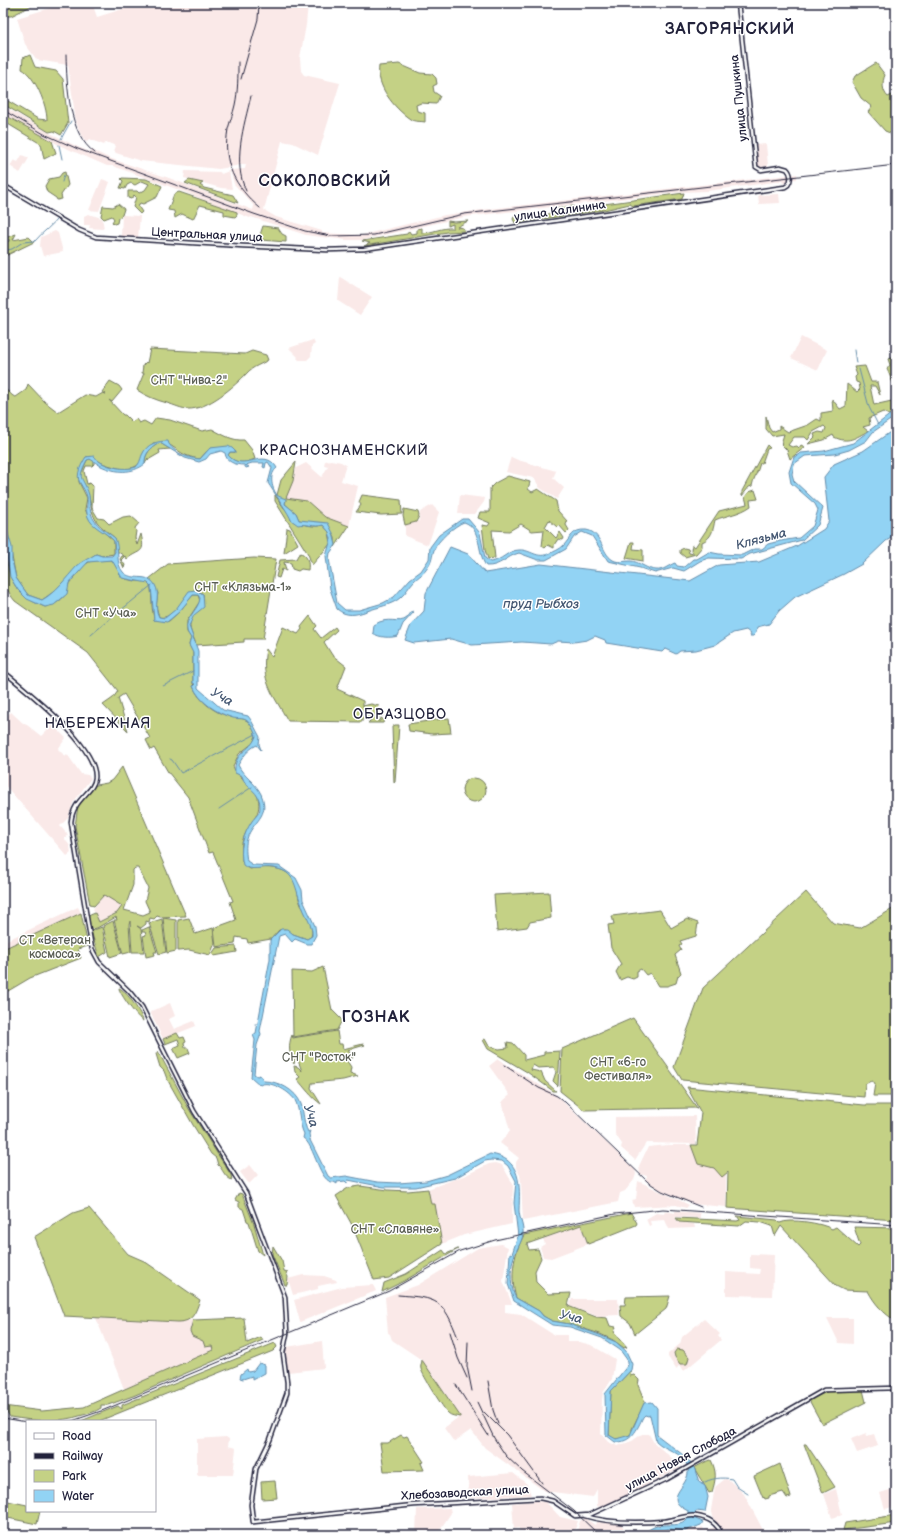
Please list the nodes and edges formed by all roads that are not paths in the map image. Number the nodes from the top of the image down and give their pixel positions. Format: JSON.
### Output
{"nodes":[{"id":1,"x":738,"y":3,"type":"edge"},
{"id":2,"x":3,"y":185,"type":"edge"},
{"id":3,"x":788,"y":185,"type":"joint"},
{"id":4,"x":334,"y":250,"type":"joint"},
{"id":5,"x":3,"y":671,"type":"edge"},
{"id":6,"x":896,"y":1388,"type":"edge"},
{"id":7,"x":585,"y":1516,"type":"junction"},
{"id":8,"x":722,"y":1535,"type":"edge"}],
"edges":[{"from":1,"to":3,"type":"main road","name":"улица Пушкина"},
{"from":2,"to":4,"type":"main road","name":"Центральная улица"},
{"from":3,"to":4,"type":"main road","name":"улица Калинина"},
{"from":5,"to":7,"type":"main road","name":"Хлебозаводская улица"},
{"from":6,"to":7,"type":"main road","name":"улица Новая Слобода"},
{"from":7,"to":8,"type":"main road","name":"Хлебозаводская улица"}]}
